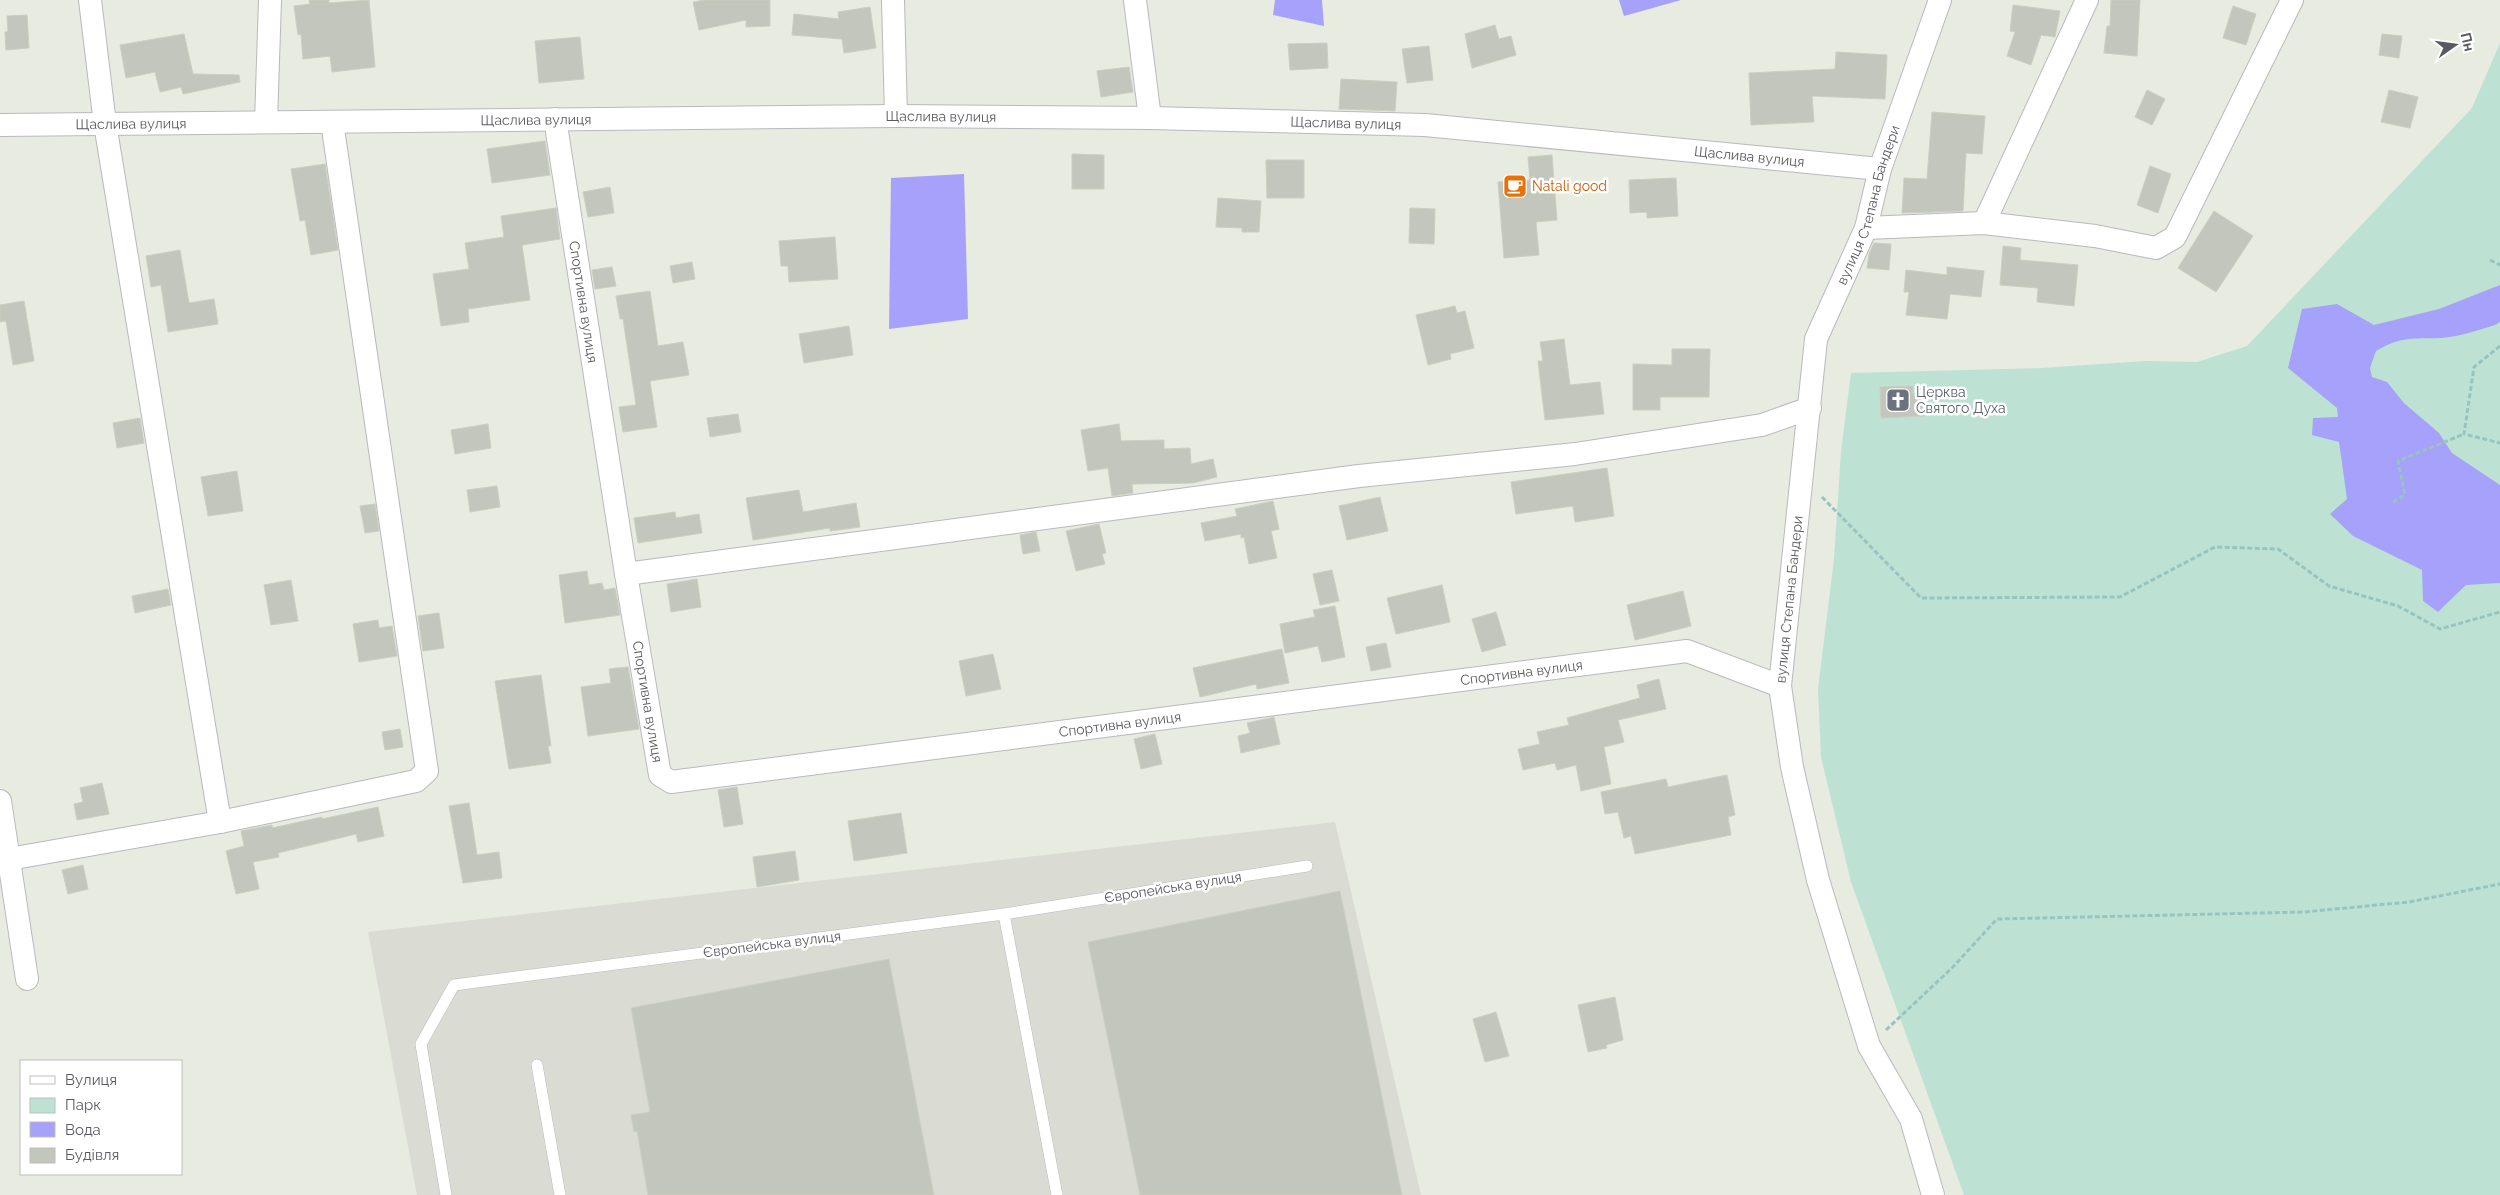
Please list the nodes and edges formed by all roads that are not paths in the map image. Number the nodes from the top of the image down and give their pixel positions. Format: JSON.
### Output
{"nodes":[{"id":1,"x":90,"y":0,"type":"edge"},
{"id":2,"x":270,"y":0,"type":"edge"},
{"id":3,"x":893,"y":0,"type":"edge"},
{"id":4,"x":1135,"y":0,"type":"edge"},
{"id":5,"x":1940,"y":0,"type":"edge"},
{"id":6,"x":2087,"y":0,"type":"edge"},
{"id":7,"x":2292,"y":0,"type":"edge"},
{"id":8,"x":896,"y":116,"type":"junction"},
{"id":9,"x":1150,"y":118,"type":"junction"},
{"id":10,"x":555,"y":119,"type":"junction"},
{"id":11,"x":266,"y":122,"type":"junction"},
{"id":12,"x":332,"y":122,"type":"junction"},
{"id":13,"x":105,"y":124,"type":"junction"},
{"id":14,"x":0,"y":125,"type":"edge"},
{"id":15,"x":1880,"y":169,"type":"junction"},
{"id":16,"x":1984,"y":223,"type":"junction"},
{"id":17,"x":1866,"y":228,"type":"junction"},
{"id":18,"x":1810,"y":408,"type":"junction"},
{"id":19,"x":626,"y":574,"type":"junction"},
{"id":20,"x":1780,"y":686,"type":"junction"},
{"id":21,"x":0,"y":801,"type":"edge"},
{"id":22,"x":220,"y":822,"type":"junction"},
{"id":23,"x":9,"y":859,"type":"junction"},
{"id":24,"x":1307,"y":866,"type":"dead end"},
{"id":25,"x":1004,"y":914,"type":"junction"},
{"id":26,"x":27,"y":979,"type":"dead end"},
{"id":27,"x":537,"y":1065,"type":"dead end"},
{"id":28,"x":446,"y":1195,"type":"edge"},
{"id":29,"x":560,"y":1195,"type":"edge"},
{"id":30,"x":1057,"y":1195,"type":"edge"},
{"id":31,"x":1933,"y":1195,"type":"edge"}],
"edges":[{"from":1,"to":13,"type":"street"},
{"from":2,"to":11,"type":"street"},
{"from":3,"to":8,"type":"street"},
{"from":4,"to":9,"type":"street"},
{"from":5,"to":15,"type":"street","name":"вулиця Степана Бандери"},
{"from":6,"to":16,"type":"street"},
{"from":7,"to":16,"type":"street"},
{"from":8,"to":9,"type":"street","name":"Щаслива вулиця"},
{"from":8,"to":10,"type":"street","name":"Щаслива вулиця"},
{"from":9,"to":15,"type":"street","name":"Щаслива вулиця"},
{"from":10,"to":12,"type":"street","name":"Щаслива вулиця"},
{"from":10,"to":19,"type":"street","name":"Спортивна вулиця"},
{"from":11,"to":12,"type":"street","name":"Щаслива вулиця"},
{"from":11,"to":13,"type":"street","name":"Щаслива вулиця"},
{"from":12,"to":22,"type":"street"},
{"from":13,"to":14,"type":"street","name":"Щаслива вулиця"},
{"from":13,"to":22,"type":"street"},
{"from":15,"to":17,"type":"street","name":"вулиця Степана Бандери"},
{"from":16,"to":17,"type":"street"},
{"from":17,"to":18,"type":"street","name":"вулиця Степана Бандери"},
{"from":18,"to":19,"type":"street"},
{"from":18,"to":20,"type":"street","name":"вулиця Степана Бандери"},
{"from":19,"to":20,"type":"street","name":"Спортивна вулиця"},
{"from":20,"to":31,"type":"street","name":"вулиця Степана Бандери"},
{"from":21,"to":23,"type":"street"},
{"from":22,"to":23,"type":"street"},
{"from":23,"to":26,"type":"street"},
{"from":24,"to":25,"type":"lane","name":"Європейська вулиця"},
{"from":25,"to":28,"type":"lane","name":"Європейська вулиця"},
{"from":25,"to":30,"type":"lane"},
{"from":27,"to":29,"type":"lane"}]}
